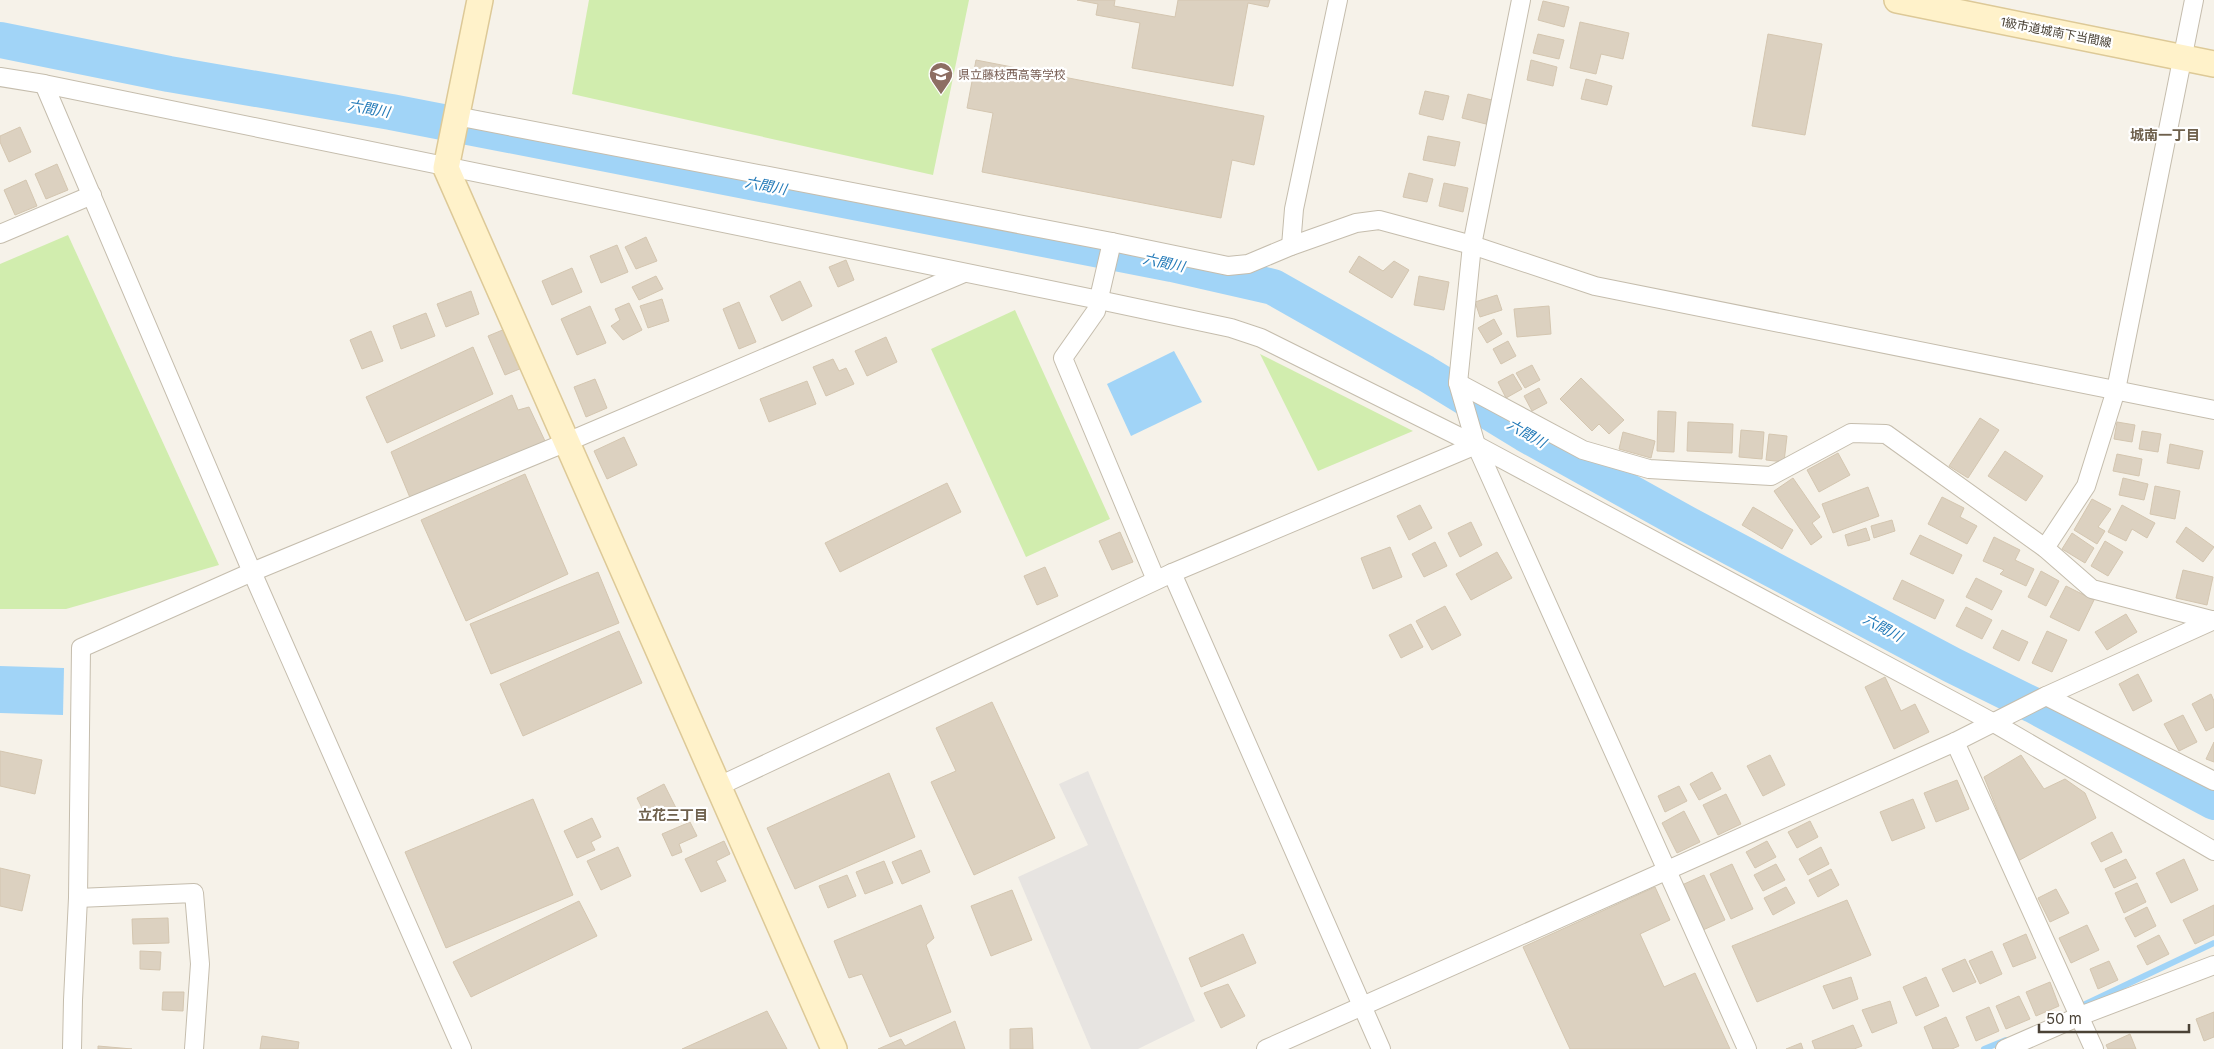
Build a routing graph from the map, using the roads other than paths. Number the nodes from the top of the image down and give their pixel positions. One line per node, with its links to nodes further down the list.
1 (480, 0): 10 (street)
2 (1338, 0): 16 (street)
3 (1521, 0): 15 (street)
4 (1897, 0): 6 (street, 1級市道城南下当間線)
5 (2194, 0): 6 (street)
6 (2182, 58): 7 (street, 1級市道城南下当間線); 20 (street)
7 (2214, 64)
8 (0, 77): 9 (street)
9 (44, 84): 11 (street); 12 (street)
10 (456, 116): 11 (street); 14 (street)
11 (447, 163): 17 (street); 22 (street)
12 (92, 195): 13 (street); 25 (street)
13 (0, 234)
14 (1112, 242): 16 (street); 18 (street)
15 (1472, 245): 16 (street); 19 (street); 20 (street)
16 (1291, 246)
17 (964, 273): 18 (street); 22 (street)
18 (1099, 300): 23 (street); 27 (street)
19 (1458, 383): 23 (street); 24 (street)
20 (2116, 390): 21 (street); 24 (street)
21 (2214, 410)
22 (567, 442): 25 (street); 33 (street)
23 (1476, 445): 26 (street); 30 (street); 35 (street)
24 (2045, 548): 28 (street)
25 (252, 572): 36 (street); 42 (street)
26 (1172, 573): 27 (street); 38 (street)
27 (1156, 580): 33 (street)
28 (2213, 620): 29 (street)
29 (2046, 696): 30 (street); 32 (street)
30 (1994, 723): 31 (street); 34 (street)
31 (1954, 742): 35 (street); 39 (street)
32 (2214, 780)
33 (719, 786): 43 (street)
34 (2214, 851)
35 (1666, 870): 38 (street); 46 (street)
36 (78, 898): 40 (street); 41 (street)
37 (2214, 965): 39 (street)
38 (1362, 1005): 44 (street); 45 (street)
39 (2080, 1016): 47 (street); 48 (street)
40 (72, 1049)
41 (194, 1049)
42 (462, 1049)
43 (834, 1049)
44 (1266, 1049)
45 (1381, 1049)
46 (1747, 1049)
47 (2005, 1049)
48 (2094, 1049)

